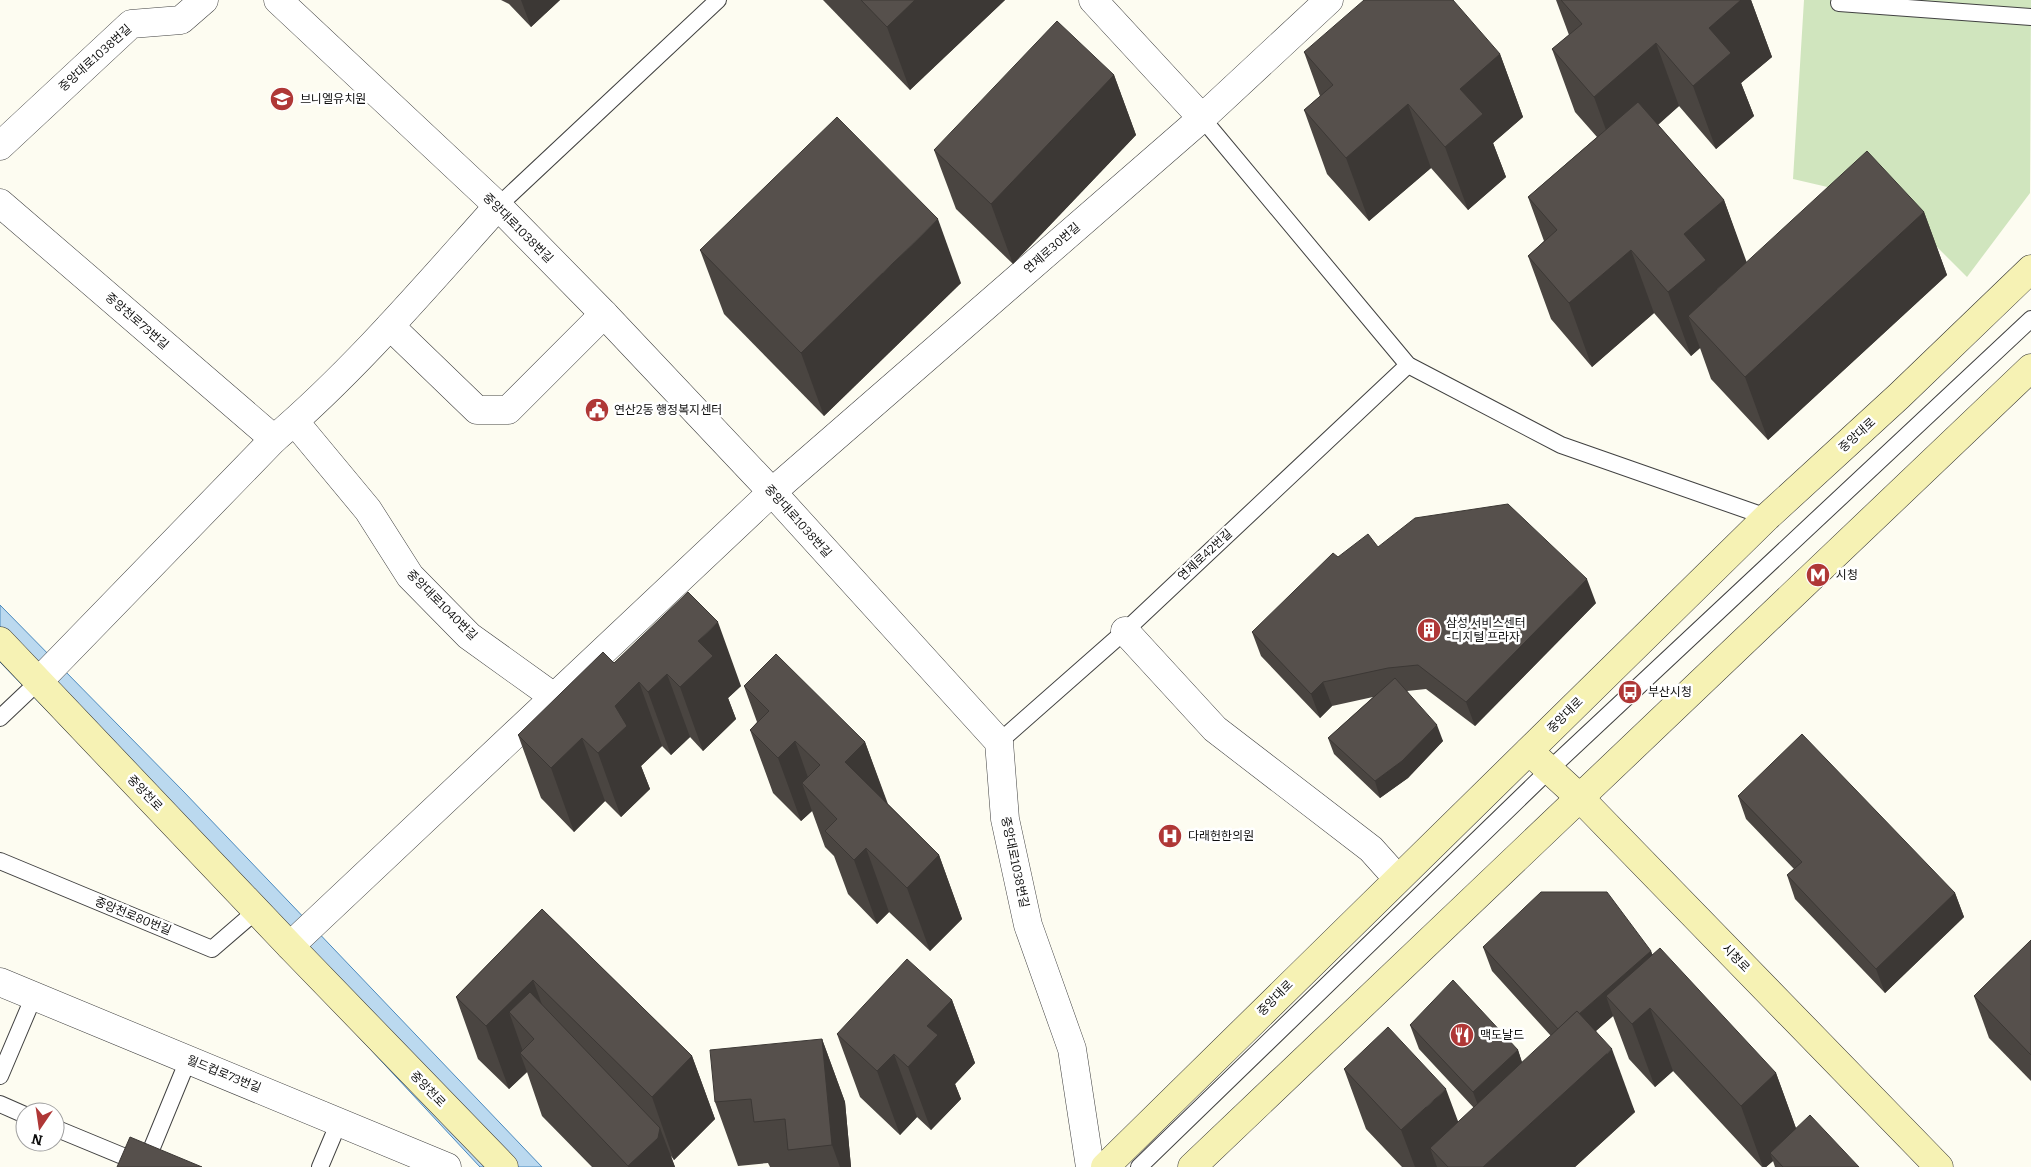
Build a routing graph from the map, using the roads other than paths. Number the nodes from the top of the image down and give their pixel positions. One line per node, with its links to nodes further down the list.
1 (204, 0): 9 (street, 중앙대로1038번길)
2 (278, 0): 11 (street, 중앙대로1038번길)
3 (718, 0): 11 (lane)
4 (1093, 0): 8 (street)
5 (1329, 0): 8 (street, 연제로30번길)
6 (1839, 3): 7 (lane)
7 (2031, 17)
8 (1202, 118): 16 (lane); 20 (street, 연제로30번길)
9 (0, 146)
10 (0, 203): 19 (street, 중앙천로73번길)
11 (498, 206): 13 (street, 중앙대로1038번길); 15 (street)
12 (2031, 269): 21 (main road, 중앙대로)
13 (604, 314): 15 (street); 20 (street, 중앙대로1038번길)
14 (2031, 319): 29 (lane)
15 (390, 326): 18 (street)
16 (1408, 365): 21 (lane); 22 (lane, 연제로42번길)
17 (2031, 368): 30 (main road)
18 (295, 422): 19 (street); 25 (street, 중앙대로1040번길)
19 (274, 439): 24 (street)
20 (772, 492): 25 (street, 연제로30번길); 27 (street, 중앙대로1038번길)
21 (1767, 517): 28 (main road, 중앙대로)
22 (1125, 631): 27 (lane, 연제로42번길); 32 (street)
23 (0, 641): 24 (main road, 중앙천로)
24 (38, 682): 26 (lane); 33 (main road, 중앙천로)
25 (554, 697): 34 (street)
26 (0, 718)
27 (999, 742): 47 (street, 중앙대로1038번길)
28 (1529, 751): 29 (main road, 시청로); 32 (main road, 중앙대로)
29 (1549, 770): 30 (main road, 시청로); 49 (lane)
30 (1579, 797): 50 (main road); 51 (main road, 시청로)
31 (0, 861): 33 (lane, 중앙천로80번길)
32 (1397, 878): 48 (main road, 중앙대로)
33 (256, 910): 34 (main road, 중앙천로)
34 (290, 946): 46 (main road, 중앙천로)
35 (0, 982): 36 (street, 월드컵로73번길)
36 (34, 996): 37 (street, 월드컵로73번길); 38 (lane)
37 (188, 1060): 41 (street, 월드컵로73번길); 43 (lane)
38 (0, 1076)
39 (0, 1104): 40 (lane)
40 (15, 1111)
41 (339, 1122): 44 (lane); 45 (street, 월드컵로73번길)
42 (65, 1132): 43 (lane)
43 (145, 1166)
44 (320, 1167)
45 (447, 1167)
46 (504, 1167)
47 (1090, 1167)
48 (1105, 1167)
49 (1139, 1167)
50 (1192, 1167)
51 (1940, 1167)

